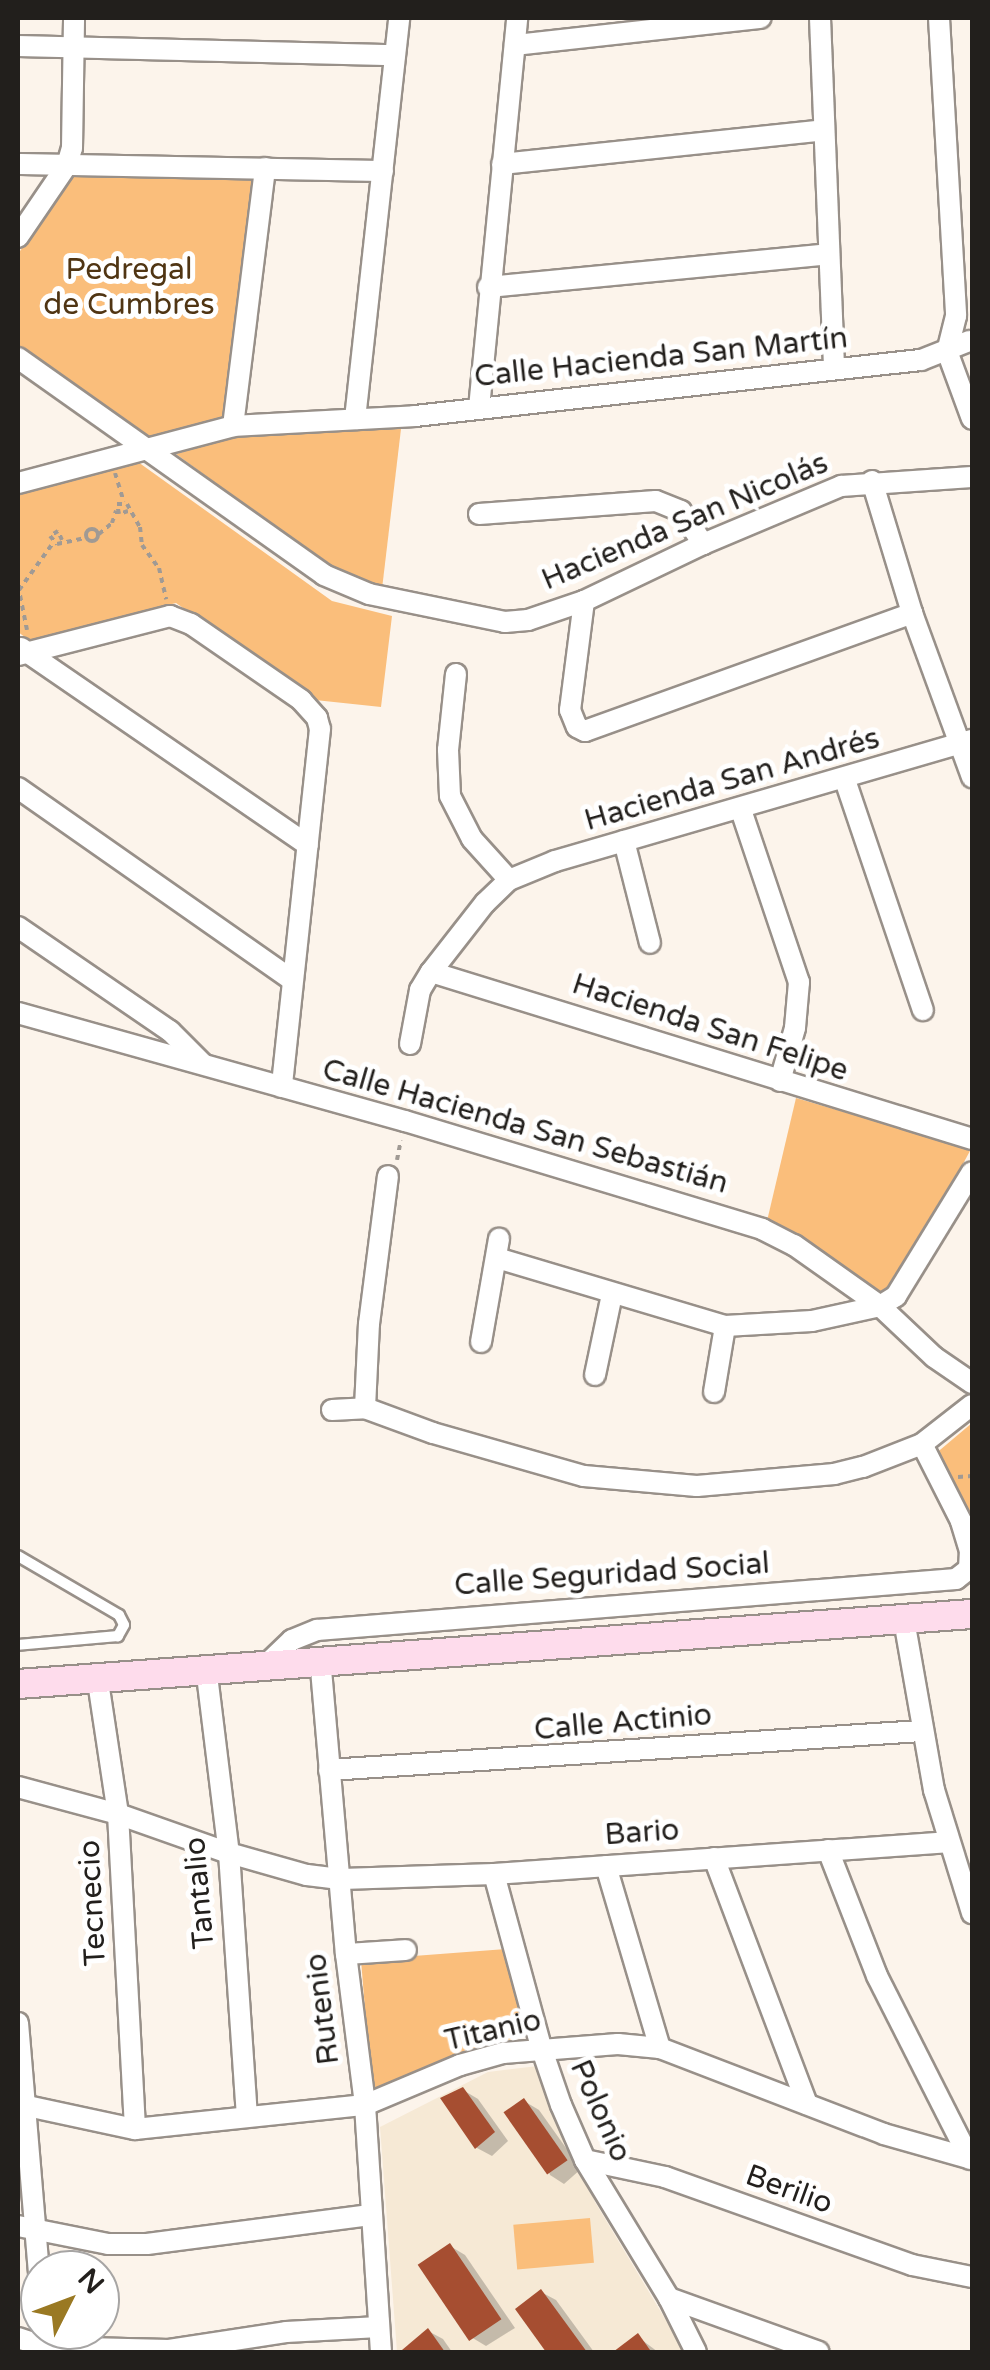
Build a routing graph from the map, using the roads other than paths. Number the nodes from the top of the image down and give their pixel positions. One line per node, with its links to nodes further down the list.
1 (74, 18): 9 (street)
2 (399, 18): 10 (street)
3 (518, 18): 7 (street)
4 (760, 18): 7 (street)
5 (820, 18): 11 (street)
6 (939, 18): 20 (street)
7 (514, 45): 13 (street)
8 (18, 46): 9 (street)
9 (74, 46): 10 (street); 14 (street)
10 (395, 55): 16 (street)
11 (823, 130): 13 (street); 18 (street)
12 (18, 164): 14 (street)
13 (502, 164): 19 (street)
14 (67, 165): 15 (street); 17 (street)
15 (264, 168): 16 (street); 28 (street)
16 (382, 171): 27 (street)
17 (18, 237)
18 (828, 254): 19 (street); 24 (street)
19 (488, 287): 25 (street)
20 (956, 316): 21 (street); 22 (street)
21 (971, 346): 22 (street, Calle Hacienda San Martín)
22 (947, 351): 24 (street, Calle Hacienda San Martín); 26 (street)
23 (18, 358): 29 (street, Hacienda San Nicolás)
24 (834, 368): 25 (street, Calle Hacienda San Martín)
25 (478, 408): 27 (street, Calle Hacienda San Martín)
26 (972, 418)
27 (356, 419): 28 (street, Calle Hacienda San Martín)
28 (233, 426): 29 (street, Calle Hacienda San Martín)
29 (149, 449): 32 (street, Calle Hacienda San Martín); 35 (street, Hacienda San Nicolás)
30 (972, 476): 31 (street, Hacienda San Nicolás)
31 (872, 481): 34 (street, Hacienda San Nicolás); 36 (street)
32 (18, 483)
33 (479, 514): 34 (street)
34 (704, 544): 35 (street, Hacienda San Nicolás)
35 (584, 601): 36 (street)
36 (912, 612): 39 (street)
37 (21, 651): 45 (street); 45 (street)
38 (456, 674): 46 (street)
39 (967, 742): 40 (street); 41 (street, Hacienda San Andrés)
40 (972, 777)
41 (845, 780): 43 (street, Hacienda San Andrés); 51 (street)
42 (18, 788): 50 (street)
43 (741, 810): 44 (street, Hacienda San Andrés); 55 (street)
44 (624, 841): 46 (street, Hacienda San Andrés); 48 (street)
45 (308, 844): 50 (street)
46 (510, 880): 49 (street)
47 (18, 927): 54 (street)
48 (650, 942)
49 (430, 972): 53 (street); 55 (street, Hacienda San Felipe)
50 (291, 979): 56 (street)
51 (923, 1010)
52 (18, 1014): 54 (street, Calle Hacienda San Sebastián)
53 (410, 1044)
54 (204, 1066): 56 (street, Calle Hacienda San Sebastián)
55 (780, 1081): 57 (street, Hacienda San Felipe)
56 (282, 1087): 61 (street, Calle Hacienda San Sebastián)
57 (972, 1140)
58 (972, 1172): 61 (street)
59 (388, 1176): 68 (street)
60 (612, 1294): 62 (street); 63 (street); 64 (street)
61 (880, 1306): 62 (street); 65 (street, Calle Hacienda San Sebastián)
62 (725, 1326): 66 (street)
63 (481, 1342)
64 (595, 1375)
65 (972, 1384)
66 (714, 1392)
67 (972, 1405): 70 (street)
68 (365, 1408): 69 (street); 70 (street)
69 (332, 1410)
70 (922, 1444): 76 (street, Calle Seguridad Social)
71 (18, 1556): 74 (lane)
72 (972, 1614): 73 (street)
73 (904, 1620): 75 (street); 80 (street)
74 (18, 1645)
75 (320, 1658): 76 (street); 81 (street, Rutenio)
76 (268, 1663): 77 (street)
77 (206, 1667): 78 (street); 86 (street, Tantalio)
78 (96, 1675): 79 (street); 83 (street, Tecnecio)
79 (18, 1684)
80 (921, 1732): 81 (street, Calle Actinio); 84 (street)
81 (329, 1770): 90 (street, Rutenio)
82 (18, 1788): 83 (street, Bario)
83 (118, 1814): 86 (street, Bario); 101 (street, Tecnecio)
84 (947, 1842): 85 (street, Bario); 91 (street)
85 (828, 1850): 87 (street, Bario); 102 (street)
86 (229, 1853): 90 (street, Bario); 100 (street, Tantalio)
87 (714, 1858): 88 (street, Bario); 97 (street)
88 (606, 1866): 89 (street, Bario); 96 (street)
89 (494, 1874): 90 (street, Bario); 95 (street, Polonio)
90 (342, 1880): 93 (street, Rutenio)
91 (972, 1913)
92 (406, 1950): 93 (street)
93 (346, 1954): 99 (street, Rutenio)
94 (18, 2023): 98 (street)
95 (540, 2047): 96 (street, Titanio); 99 (street, Titanio); 103 (street, Polonio)
96 (660, 2048): 97 (street, Titanio)
97 (807, 2104): 102 (street, Titanio)
98 (22, 2105): 101 (street, Titanio); 105 (street)
99 (365, 2105): 100 (street, Titanio); 104 (street, Rutenio)
100 (247, 2114): 101 (street, Titanio)
101 (136, 2128)
102 (971, 2159)
103 (586, 2160): 106 (street, Berilio); 107 (street, Polonio)
104 (370, 2215): 105 (street); 108 (street, Rutenio)
105 (27, 2230)
106 (972, 2277)
107 (669, 2298): 111 (street, Polonio); 112 (street)
108 (379, 2327): 109 (street); 110 (street, Rutenio)
109 (120, 2347)
110 (381, 2352)
111 (696, 2352)
112 (820, 2352)

